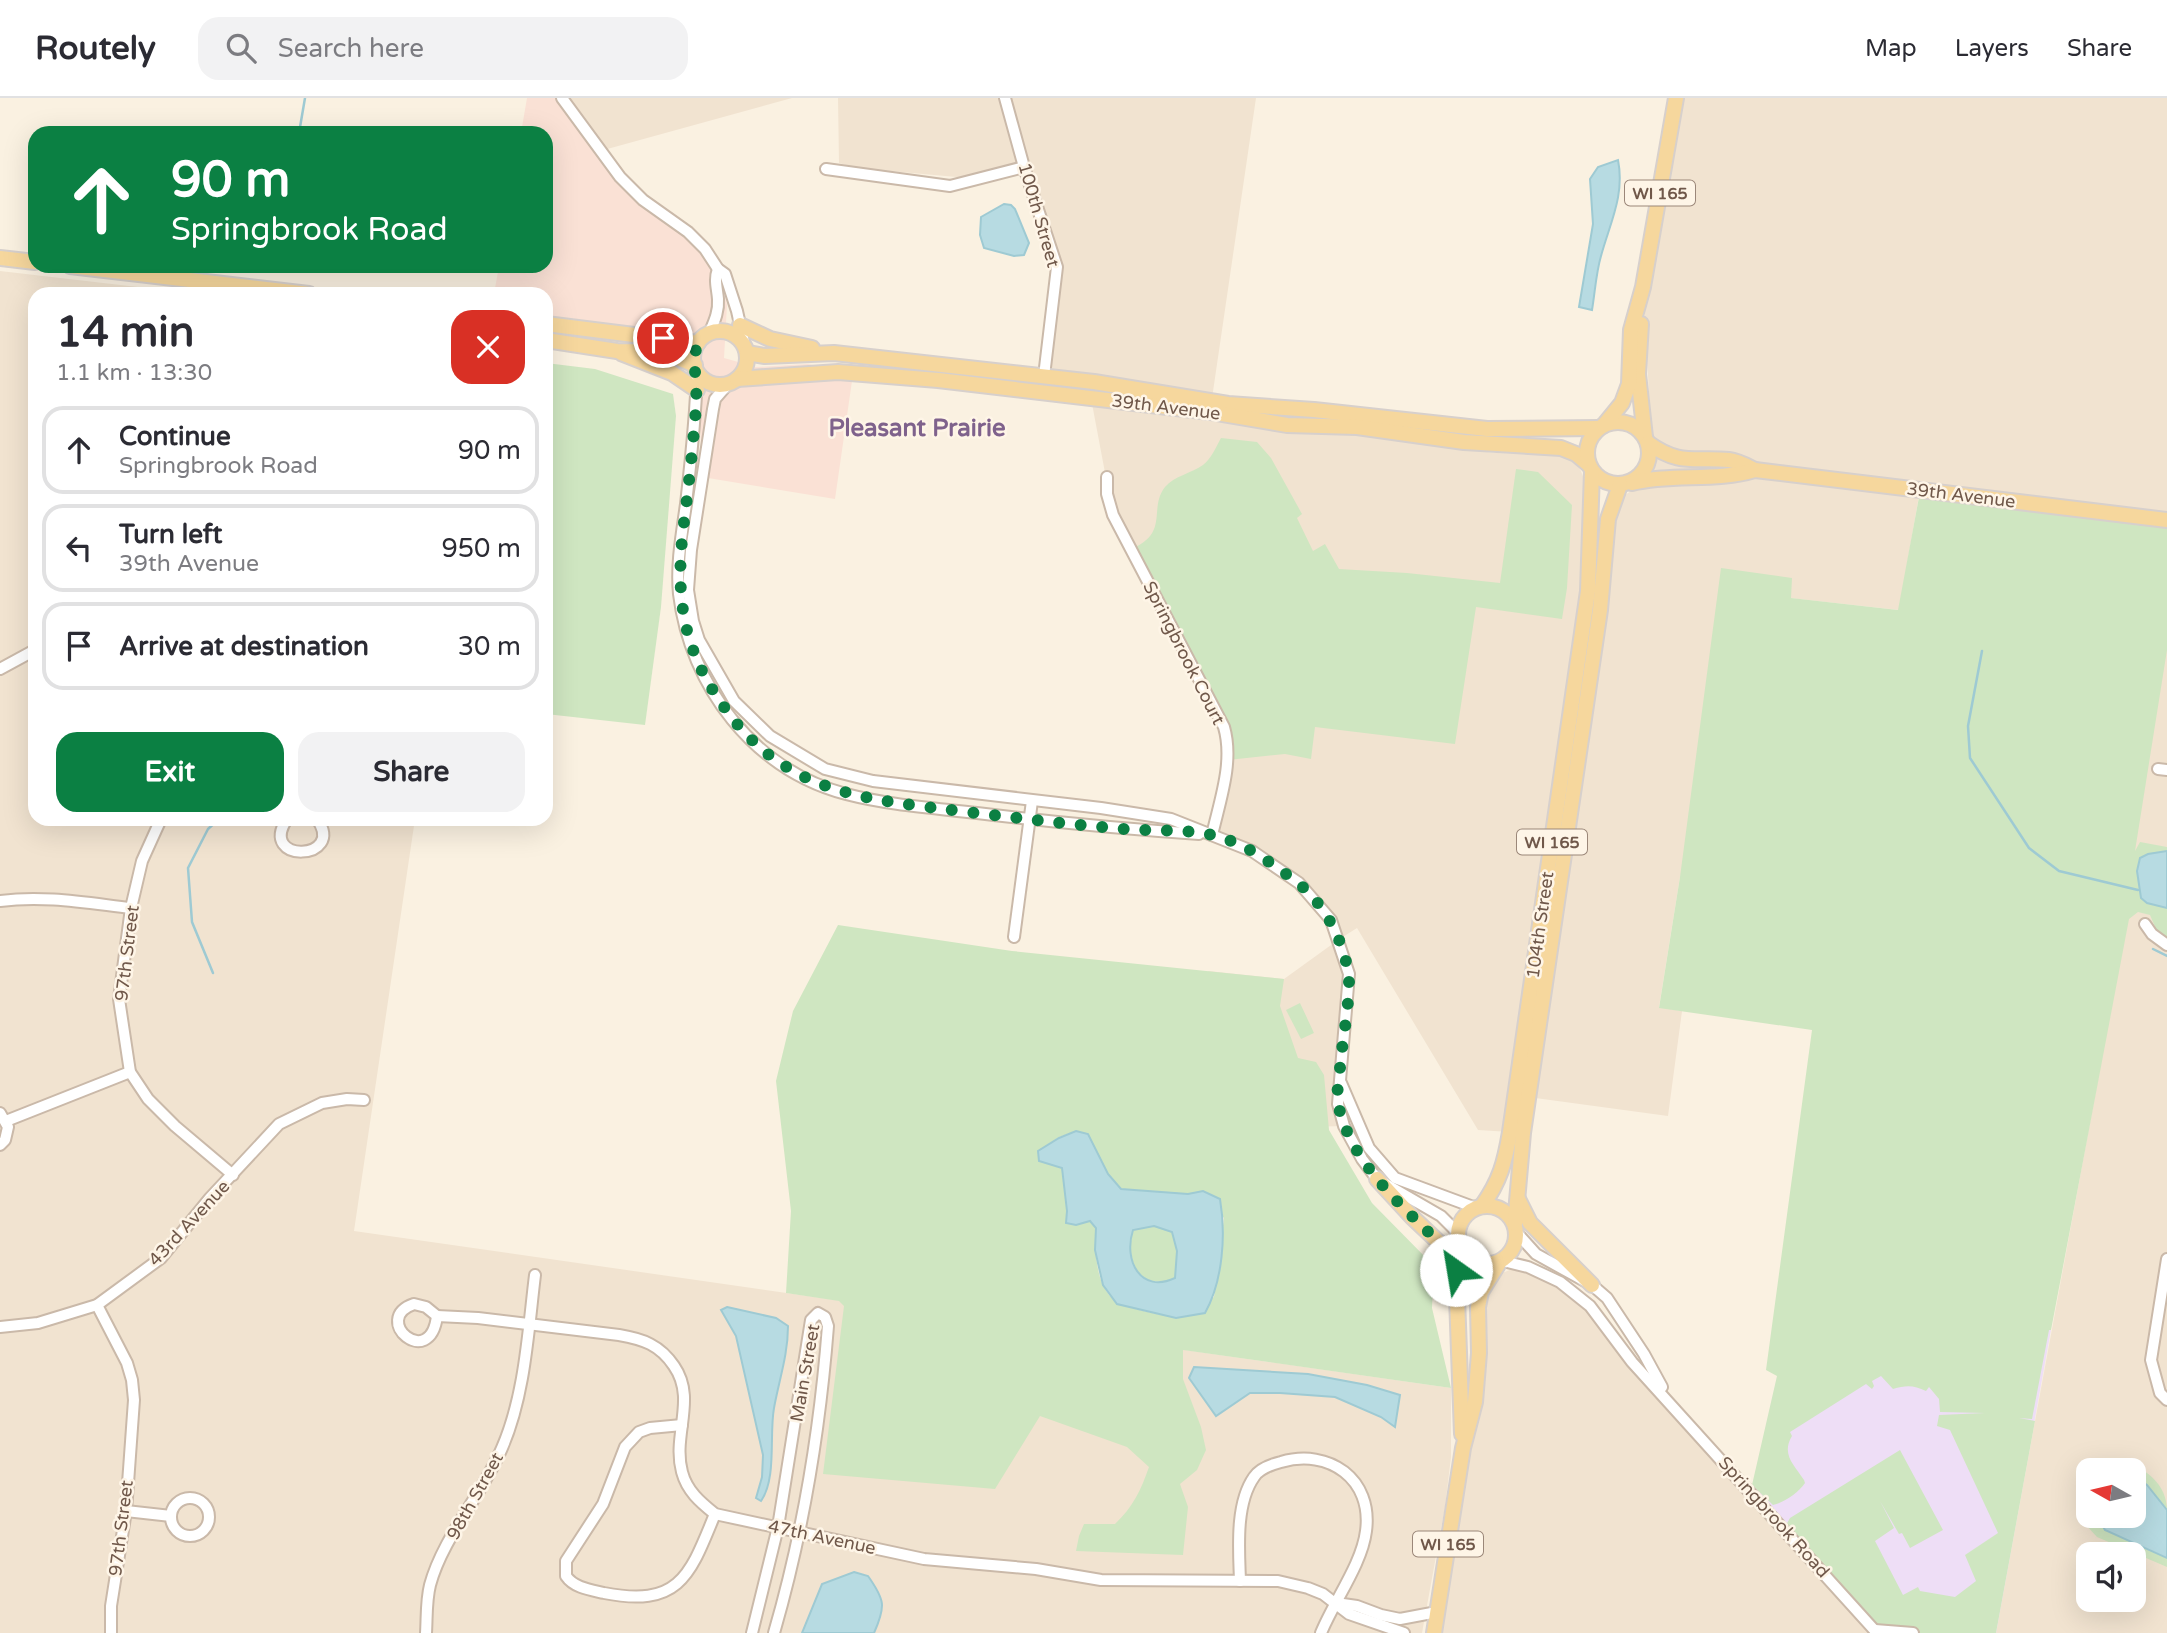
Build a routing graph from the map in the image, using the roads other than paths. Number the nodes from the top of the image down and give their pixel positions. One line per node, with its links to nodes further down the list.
1 (562, 98): 8 (street)
2 (1005, 98): 4 (street, 100th Street)
3 (1676, 98): 11 (main road, WI 165)
4 (1024, 167): 5 (street); 20 (street, 100th Street)
5 (826, 169)
6 (0, 258): 7 (main road)
7 (28, 261)
8 (718, 269): 13 (street); 14 (street)
9 (127, 273): 10 (main road)
10 (240, 287)
11 (1643, 287): 24 (main road, WI 165); 25 (main road, WI 165)
12 (553, 325): 14 (main road)
13 (740, 325): 16 (street); 18 (main road)
14 (704, 338): 16 (main road); 19 (main road)
15 (553, 341): 17 (main road)
16 (746, 350): 18 (main road, 39th Avenue); 21 (main road)
17 (617, 351): 19 (main road); 22 (main road)
18 (834, 353): 20 (main road, 39th Avenue)
19 (696, 368): 21 (main road); 22 (street)
20 (1044, 376): 23 (main road, 39th Avenue)
21 (733, 381): 26 (main road, 39th Avenue); 34 (street)
22 (697, 390): 35 (street)
23 (1466, 426): 24 (main road, 39th Avenue); 26 (main road)
24 (1601, 426): 25 (main road); 27 (main road, WI 165)
25 (1647, 440): 28 (main road, 39th Avenue); 30 (main road, WI 165)
26 (1464, 442): 27 (main road, 39th Avenue)
27 (1590, 468): 30 (main road); 53 (main road, 104th Street / WI 165)
28 (1755, 470): 30 (main road, 39th Avenue); 31 (main road, 39th Avenue)
29 (1107, 477): 39 (street, Springbrook Court)
30 (1623, 484): 52 (main road, 104th Street / WI 165)
31 (2167, 520)
32 (28, 654): 33 (street)
33 (0, 668)
34 (1032, 801): 35 (street); 39 (street)
35 (1029, 820): 39 (street); 43 (street)
36 (159, 826): 41 (street, 97th Street)
37 (282, 826): 38 (street)
38 (320, 826)
39 (1212, 835): 46 (street)
40 (0, 901): 41 (street)
41 (131, 908): 45 (street, 97th Street)
42 (2145, 924): 44 (street)
43 (1014, 937)
44 (2167, 945)
45 (130, 1072): 48 (street); 50 (street, 97th Street)
46 (1339, 1077): 51 (street); 53 (street)
47 (364, 1100): 50 (street, 43rd Avenue)
48 (3, 1117): 49 (street)
49 (0, 1145)
50 (233, 1175): 61 (street, 43rd Avenue)
51 (1377, 1179): 55 (street); 58 (main road)
52 (1518, 1198): 54 (main road, 104th Street / WI 165); 60 (main road)
53 (1479, 1207): 54 (main road); 55 (main road, WI 165)
54 (1516, 1228): 57 (main road, WI 165); 60 (street, Springbrook Road)
55 (1458, 1236): 57 (main road); 58 (main road, WI 165)
56 (2167, 1259): 65 (street)
57 (1501, 1262): 66 (street, Springbrook Road); 68 (main road, WI 165)
58 (1456, 1270): 68 (main road, WI 165)
59 (534, 1275): 63 (street, 98th Street)
60 (1592, 1285): 66 (street, Springbrook Road)
61 (97, 1305): 64 (street, 43rd Avenue); 69 (street, 97th Street)
62 (437, 1316): 63 (street)
63 (529, 1325): 67 (street); 79 (street, 98th Street)
64 (0, 1327)
65 (2167, 1400)
66 (1670, 1401): 77 (street, Springbrook Road)
67 (682, 1425): 70 (street); 70 (street)
68 (1463, 1448): 76 (main road, WI 165)
69 (126, 1511): 71 (street); 78 (street, 97th Street)
70 (715, 1514): 72 (street, 47th Avenue)
71 (171, 1516)
72 (778, 1528): 73 (street, 47th Avenue); 73 (street, Main Street); 80 (street, Main Street)
73 (800, 1532): 74 (street, 47th Avenue); 81 (street, Main Street)
74 (1240, 1581): 75 (street, 47th Avenue); 75 (street)
75 (1336, 1603): 76 (street); 82 (street); 83 (street)
76 (1437, 1612): 84 (main road, WI 165)
77 (1876, 1631): 85 (street)
78 (111, 1633)
79 (426, 1633)
80 (752, 1633)
81 (774, 1633)
82 (1321, 1633)
83 (1404, 1633)
84 (1434, 1633)
85 (1913, 1633)

